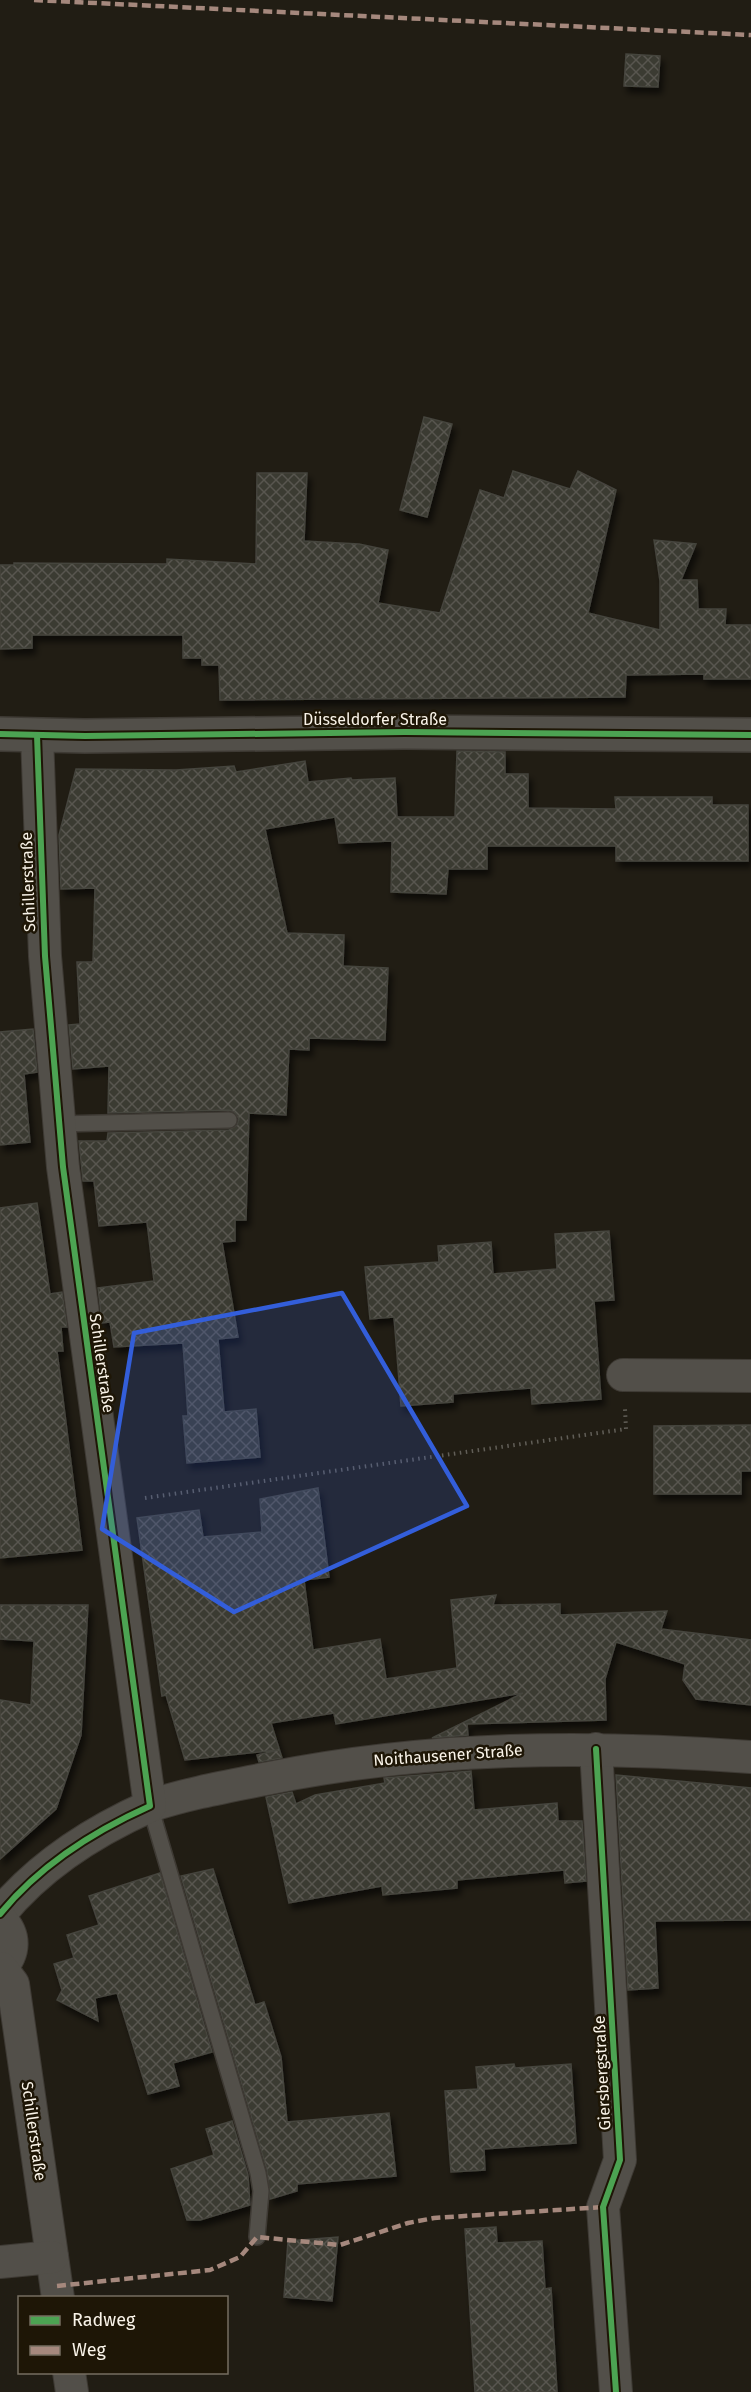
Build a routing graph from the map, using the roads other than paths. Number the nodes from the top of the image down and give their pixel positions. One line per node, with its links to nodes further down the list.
1 (0, 734): 2 (street, Düsseldorfer Straße)
2 (37, 735): 3 (street, Düsseldorfer Straße); 5 (street, Schillerstraße)
3 (751, 735)
4 (229, 1120): 5 (lane)
5 (59, 1124): 10 (street, Schillerstraße)
6 (623, 1375): 7 (street)
7 (751, 1376)
8 (596, 1749): 9 (street, Noithausener Straße); 10 (street, Noithausener Straße); 19 (street, Giersbergstraße)
9 (751, 1757)
10 (150, 1806): 11 (street); 13 (lane)
11 (0, 1917): 12 (street)
12 (0, 1968): 14 (street, Schillerstraße)
13 (257, 2236)
14 (52, 2257): 15 (street); 16 (street, Schillerstraße)
15 (0, 2262)
16 (58, 2296)
17 (69, 2374): 18 (street)
18 (72, 2392)
19 (616, 2392)

